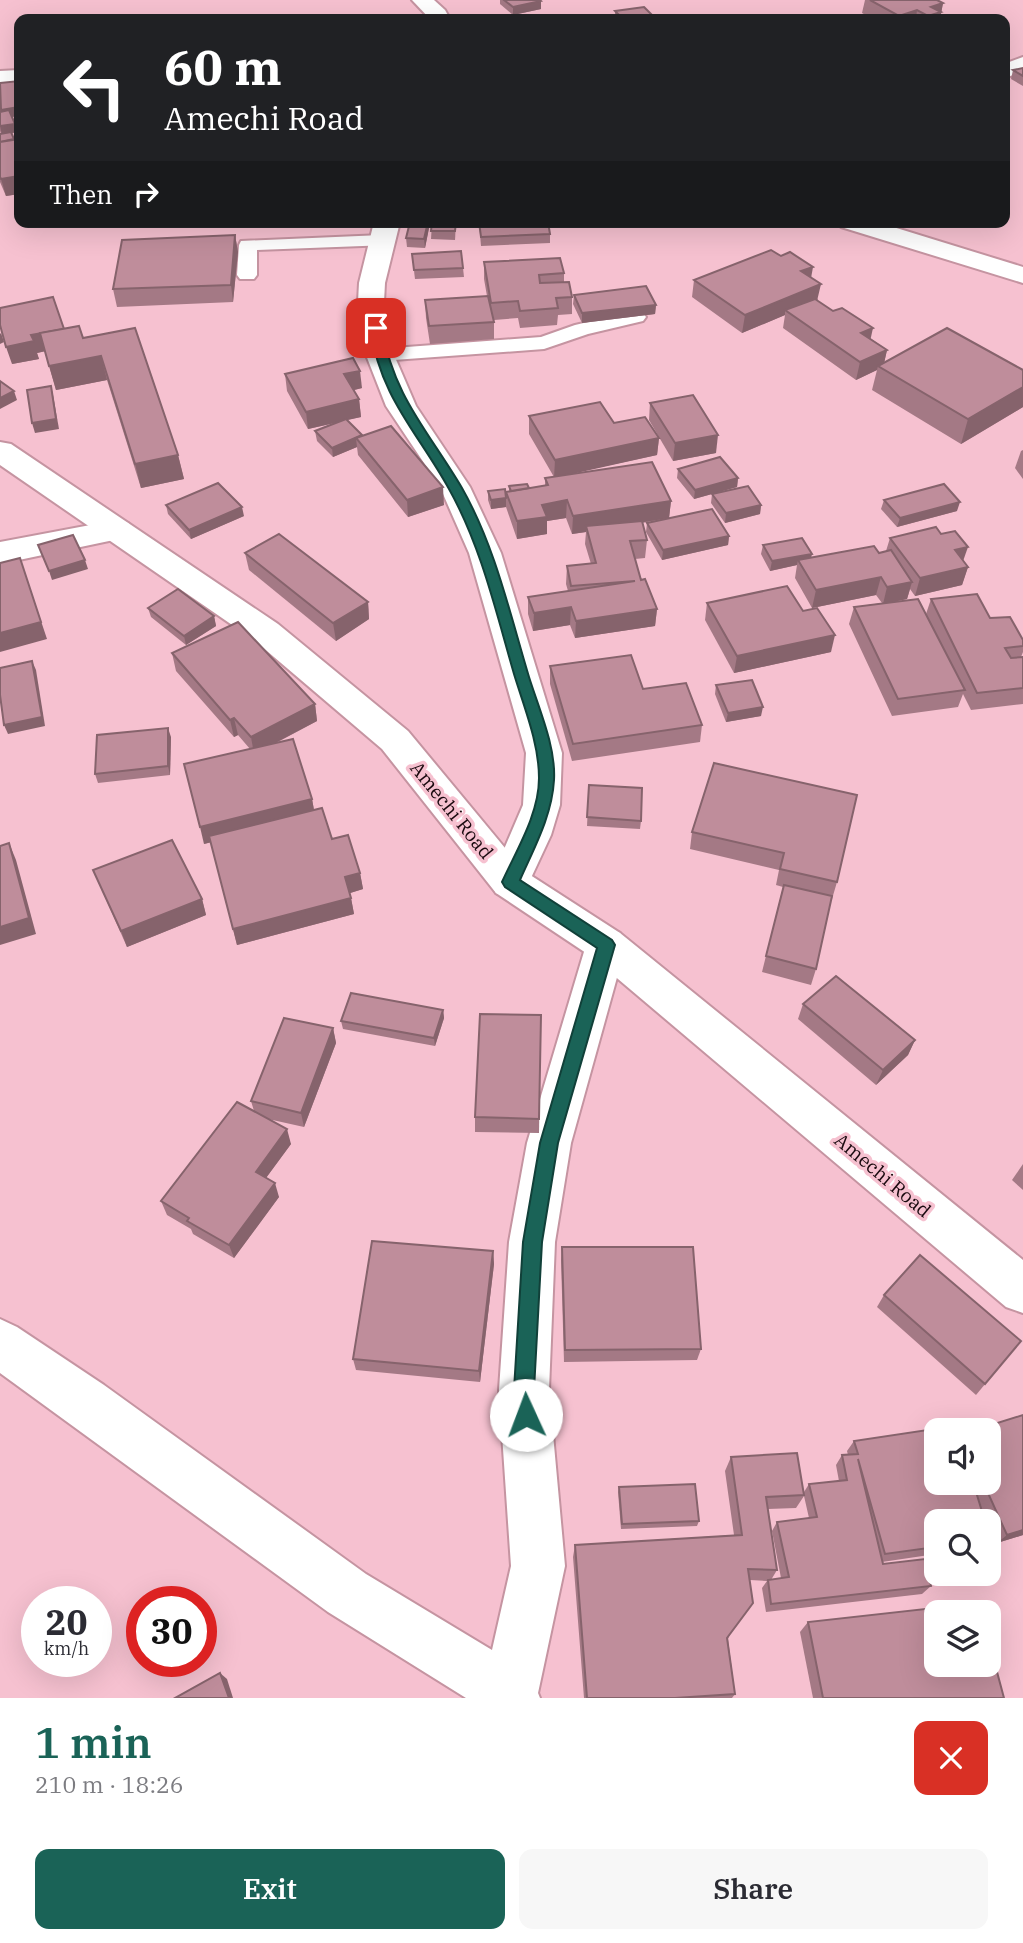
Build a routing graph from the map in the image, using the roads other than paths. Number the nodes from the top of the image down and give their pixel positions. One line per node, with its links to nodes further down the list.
1 (422, 0): 2 (street)
2 (436, 14)
3 (870, 228): 6 (street)
4 (384, 231): 5 (lane); 8 (street)
5 (247, 275)
6 (1023, 275)
7 (636, 317): 8 (lane)
8 (380, 355): 12 (street)
9 (0, 451): 10 (street, Amechi Road)
10 (117, 530): 11 (street); 12 (street, Amechi Road)
11 (0, 553)
12 (510, 882): 13 (street, Amechi Road)
13 (606, 945): 14 (street, Amechi Road); 16 (street)
14 (1023, 1290)
15 (0, 1344): 16 (street)
16 (511, 1696)

